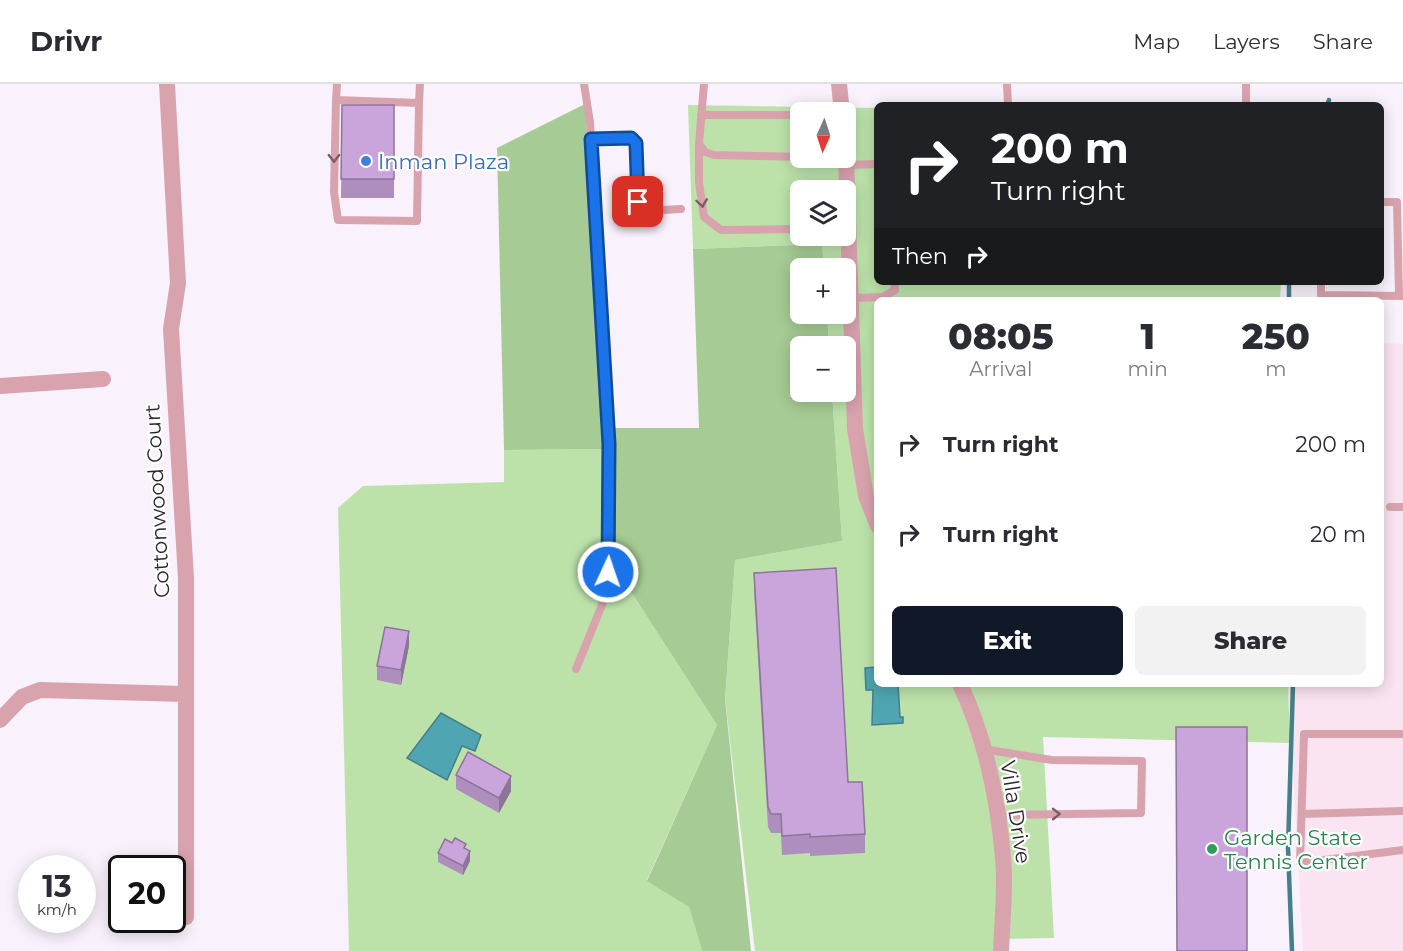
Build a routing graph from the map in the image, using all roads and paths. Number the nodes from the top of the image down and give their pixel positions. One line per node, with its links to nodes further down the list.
1 (167, 84): 38 (street, Cottonwood Court)
2 (337, 84): 9 (lane)
3 (420, 84): 13 (lane)
4 (584, 84): 16 (lane)
5 (704, 84): 15 (lane)
6 (839, 84): 10 (street)
7 (1007, 84): 11 (lane)
8 (1246, 84): 12 (lane)
9 (336, 100): 13 (lane); 13 (lane, one-way to 13)
10 (841, 102)
11 (1008, 102)
12 (1246, 102)
13 (419, 103)
14 (790, 115): 15 (lane)
15 (701, 116): 17 (lane)
16 (591, 139): 22 (lane); 36 (lane)
17 (699, 144): 18 (lane); 23 (lane, one-way to 23)
18 (790, 157)
19 (856, 162): 20 (lane)
20 (874, 164)
21 (1384, 202): 26 (lane)
22 (681, 209)
23 (790, 229)
24 (894, 285): 28 (lane)
25 (1321, 285): 26 (lane)
26 (1401, 296)
27 (874, 297): 29 (lane)
28 (884, 297)
29 (856, 298)
30 (853, 324): 35 (street)
31 (103, 379): 32 (street)
32 (0, 386)
33 (1390, 507): 34 (lane)
34 (1403, 507)
35 (874, 516)
36 (576, 669)
37 (961, 687): 41 (street, Villa Drive)
38 (184, 694): 39 (street); 46 (street, Cottonwood Court)
39 (0, 720)
40 (1403, 734): 43 (lane)
41 (983, 749): 44 (street, Villa Drive); 44 (lane, one-way to 41)
42 (1403, 811): 43 (lane)
43 (1302, 814): 45 (lane)
44 (998, 815): 47 (street, Villa Drive)
45 (1403, 849)
46 (185, 855)
47 (1001, 951)

